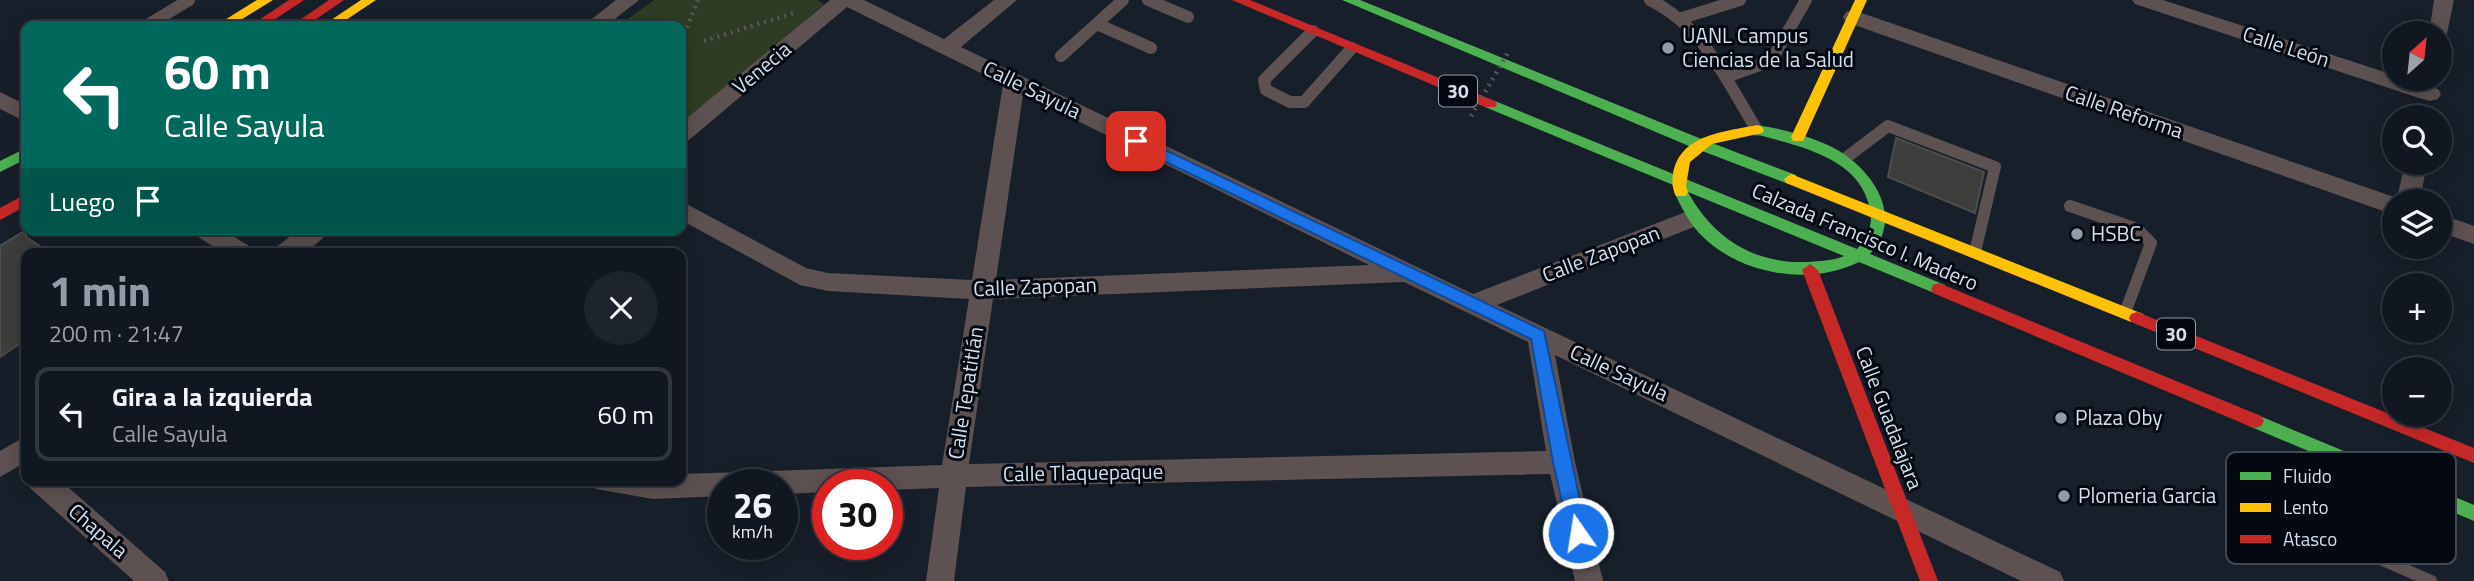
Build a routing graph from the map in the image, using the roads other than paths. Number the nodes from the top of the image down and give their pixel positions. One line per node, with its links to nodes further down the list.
1 (189, 0): 22 (lane)
2 (266, 0): 23 (main road)
3 (298, 0): 24 (main road)
4 (338, 0): 25 (main road)
5 (370, 0): 26 (main road)
6 (629, 0): 27 (street)
7 (845, 0): 31 (street, Calle Sayula); 41 (street, Venecia)
8 (1007, 0): 31 (street)
9 (1123, 0): 29 (lane)
10 (1148, 0): 20 (lane)
11 (1238, 0): 30 (main road, Calzada Francisco I. Madero / 30)
12 (1348, 0): 18 (main road, Calzada Francisco I. Madero / 30)
13 (1650, 0): 21 (lane)
14 (1740, 0): 21 (lane)
15 (1806, 0): 36 (lane)
16 (2142, 0): 35 (street, Calle León)
17 (2444, 0): 28 (street)
18 (1372, 4): 43 (main road, Calzada Francisco I. Madero / 30)
19 (1857, 8): 42 (main road); 53 (street, Calle Reforma)
20 (1188, 17)
21 (1682, 18): 36 (lane)
22 (154, 21)
23 (230, 21)
24 (264, 21)
25 (305, 21)
26 (336, 21)
27 (600, 21)
28 (2441, 21)
29 (1097, 24): 32 (lane); 34 (lane)
30 (1313, 32): 33 (main road, Calzada Francisco I. Madero / 30); 33 (lane)
31 (946, 48): 37 (street, Calle Sayula)
32 (1151, 48)
33 (1352, 48): 50 (main road, Calzada Francisco I. Madero / 30)
34 (1061, 56)
35 (2382, 71)
36 (1726, 77): 40 (lane)
37 (1014, 82): 68 (street, Calle Sayula); 69 (street, Calle Tepatitlán)
38 (0, 99): 39 (street)
39 (21, 112)
40 (1757, 130): 42 (main road); 43 (main road)
41 (686, 131)
42 (1798, 137): 47 (main road)
43 (1700, 144): 50 (main road); 56 (main road, Calzada Francisco I. Madero / 30)
44 (21, 146): 46 (main road)
45 (21, 156): 48 (main road)
46 (0, 160)
47 (1843, 160): 56 (main road); 65 (lane)
48 (0, 167)
49 (21, 172): 51 (main road)
50 (1678, 181): 58 (main road); 66 (main road, Calzada Francisco I. Madero / 30)
51 (0, 185)
52 (21, 202): 57 (main road)
53 (2382, 202)
54 (2070, 206): 71 (lane)
55 (686, 212): 69 (street, Calle Zapopan)
56 (1878, 212): 65 (main road, Calzada Francisco I. Madero / 30); 66 (main road)
57 (0, 215)
58 (1691, 219): 67 (main road); 70 (street, Calle Zapopan)
59 (2452, 227): 62 (street)
60 (213, 235): 63 (street)
61 (309, 235): 64 (street)
62 (2474, 235)
63 (234, 248)
64 (291, 248)
65 (1975, 252): 71 (main road, Calzada Francisco I. Madero / 30)
66 (1858, 255): 67 (main road); 73 (main road, Calzada Francisco I. Madero / 30)
67 (1810, 270): 82 (main road, Calle Guadalajara)
68 (1407, 273): 69 (street, Calle Zapopan); 70 (street, Calle Sayula)
69 (982, 290): 76 (street, Calle Tepatitlán)
70 (1473, 304): 72 (street, Calle Sayula)
71 (2125, 314): 74 (main road, Calzada Francisco I. Madero / 30)
72 (1539, 335): 75 (street); 82 (street, Calle Sayula)
73 (2322, 452)
74 (2474, 457)
75 (1562, 462): 76 (street, Calle Tlaquepaque); 87 (street)
76 (954, 476): 80 (street, Calle Tlaquepaque); 86 (street, Calle Tepatitlán)
77 (47, 486): 85 (street, Chapala)
78 (645, 486): 79 (street, Calle Tlaquepaque)
79 (680, 486)
80 (686, 486)
81 (2456, 506): 83 (main road, Calzada Francisco I. Madero / 30)
82 (1900, 508): 88 (main road, Calle Guadalajara); 89 (street, Calle Sayula)
83 (2474, 513)
84 (2392, 564): 90 (lane)
85 (155, 581)
86 (940, 581)
87 (1589, 581)
88 (1928, 581)
89 (2050, 581)
90 (2431, 581)

